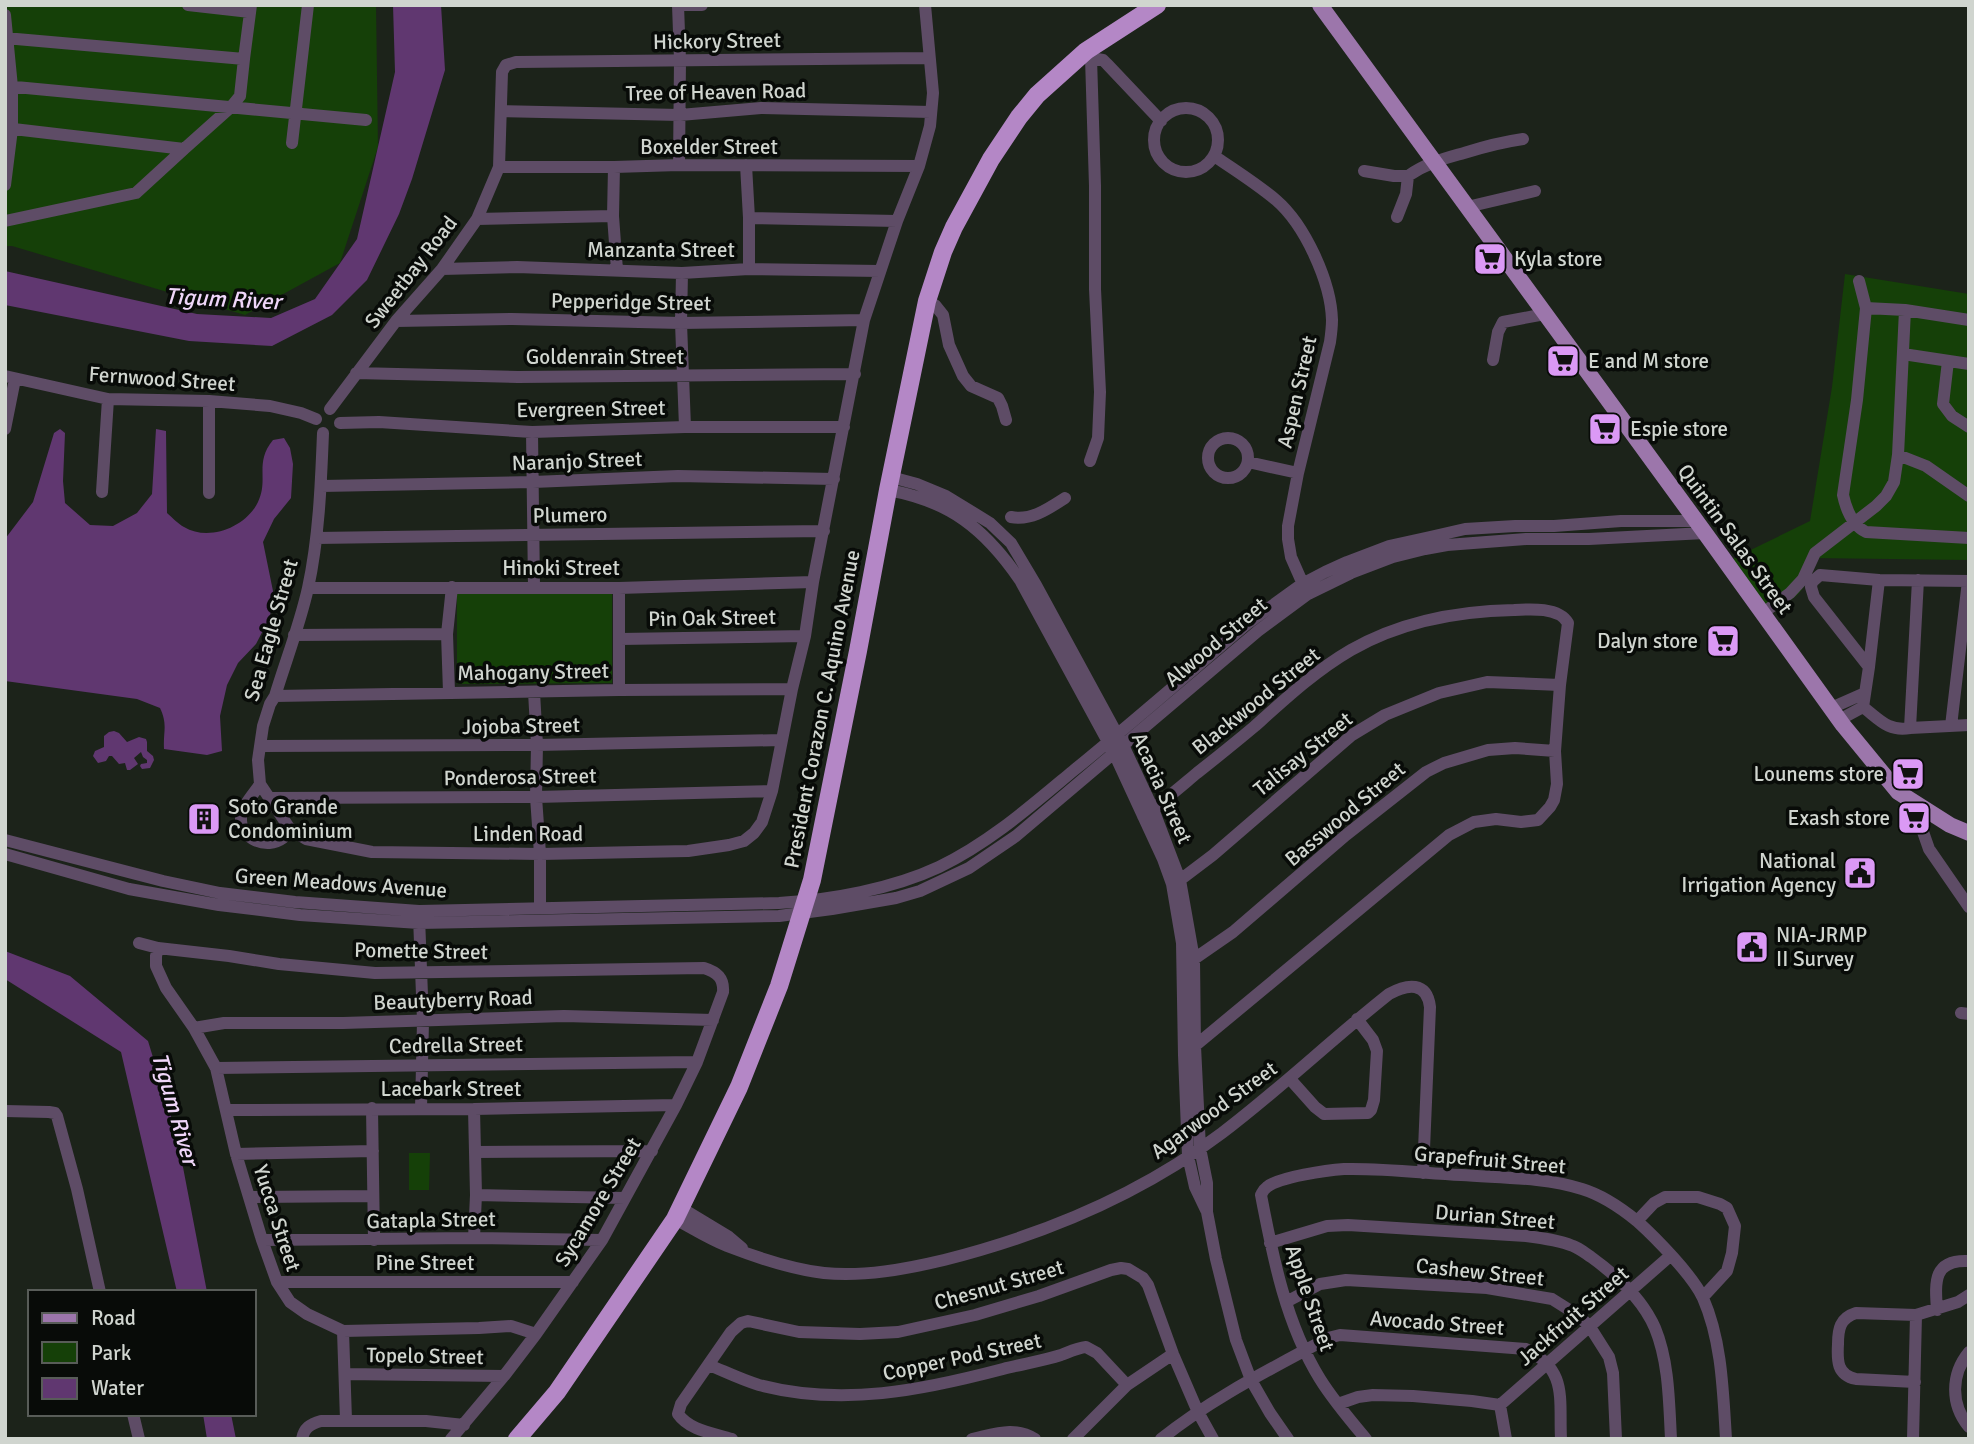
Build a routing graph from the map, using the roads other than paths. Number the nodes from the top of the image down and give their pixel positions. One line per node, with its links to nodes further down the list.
1 (188, 5): 8 (street)
2 (308, 5): 20 (street)
3 (678, 5): 4 (street); 14 (street)
4 (702, 5)
5 (925, 5): 12 (street)
6 (1157, 5): 11 (highway, President Corazon C. Aquino Avenue)
7 (1320, 5): 29 (main road, Quintin Salas Street)
8 (250, 9): 13 (street)
9 (5, 15): 10 (street)
10 (7, 38): 13 (street); 16 (street)
11 (1089, 54): 23 (street); 52 (highway, President Corazon C. Aquino Avenue); 81 (street)
12 (929, 58): 14 (street, Hickory Street); 19 (street)
13 (244, 59): 17 (street)
14 (680, 60): 15 (street, Hickory Street); 21 (street)
15 (506, 65): 18 (street, Sweetbay Road)
16 (8, 86): 17 (street); 24 (street)
17 (231, 107): 20 (street); 27 (street)
18 (502, 111): 21 (street, Tree of Heaven Road); 33 (street, Sweetbay Road)
19 (931, 112): 21 (street, Tree of Heaven Road); 32 (street)
20 (295, 113): 22 (street); 26 (street)
21 (680, 115): 30 (street)
22 (366, 120)
23 (1161, 121): 28 (street); 28 (street)
24 (9, 129): 27 (street); 37 (street)
25 (1523, 139): 29 (street)
26 (292, 142)
27 (184, 149): 44 (street)
28 (1214, 156): 83 (street, Aspen Street)
29 (1433, 161): 36 (street); 39 (main road, Quintin Salas Street)
30 (679, 165): 31 (street, Boxelder Street); 34 (street, Boxelder Street)
31 (746, 165): 32 (street, Boxelder Street); 42 (street)
32 (919, 166): 45 (street)
33 (499, 167): 34 (street, Boxelder Street); 43 (street, Sweetbay Road)
34 (614, 167): 40 (street)
35 (1364, 171): 36 (street)
36 (1408, 176): 41 (street)
37 (6, 179)
38 (1535, 191): 39 (street)
39 (1467, 207): 55 (main road, Quintin Salas Street)
40 (613, 216): 43 (street); 48 (street)
41 (1397, 217)
42 (750, 218): 45 (street); 47 (street)
43 (477, 219): 46 (street, Sweetbay Road)
44 (5, 221)
45 (897, 221): 49 (street)
46 (442, 269): 48 (street, Manzanta Street); 58 (street, Sweetbay Road)
47 (750, 269): 49 (street, Manzanta Street); 50 (street, Manzanta Street)
48 (617, 270): 50 (street, Manzanta Street)
49 (880, 271): 56 (street)
50 (682, 273): 59 (street)
51 (1859, 281): 53 (street)
52 (928, 302): 72 (street); 86 (highway, President Corazon C. Aquino Avenue)
53 (1866, 308): 54 (street); 94 (street)
54 (1905, 310): 57 (street); 60 (street)
55 (1545, 314): 61 (street); 95 (main road, Quintin Salas Street)
56 (864, 320): 59 (street, Pepperidge Street); 65 (street)
57 (1969, 320)
58 (396, 321): 59 (street, Pepperidge Street); 64 (street, Sweetbay Road)
59 (681, 323): 66 (street)
60 (1903, 354): 62 (street); 80 (street)
61 (1493, 360)
62 (1948, 361): 63 (street); 76 (street)
63 (1969, 364)
64 (356, 373): 66 (street, Goldenrain Street); 70 (street, Sweetbay Road)
65 (855, 374): 66 (street, Goldenrain Street); 75 (street)
66 (684, 376): 74 (street)
67 (10, 378): 68 (street, Fernwood Street); 77 (street)
68 (108, 399): 69 (street, Fernwood Street); 88 (street)
69 (209, 401): 71 (street, Fernwood Street); 89 (street)
70 (330, 409): 71 (street); 73 (street)
71 (316, 419): 79 (street)
72 (1006, 420)
73 (340, 423): 78 (street, Evergreen Street); 79 (street)
74 (685, 427): 75 (street, Evergreen Street); 78 (street, Evergreen Street)
75 (844, 427): 84 (street)
76 (1969, 427)
77 (5, 429)
78 (532, 432): 85 (street)
79 (323, 433): 87 (street, Sea Eagle Street)
80 (1898, 455): 90 (street); 94 (street)
81 (1090, 461)
82 (1248, 462): 83 (street)
83 (1298, 473): 109 (street, Aspen Street)
84 (834, 479): 85 (street, Naranjo Street); 96 (street)
85 (533, 482): 87 (street, Naranjo Street); 97 (street)
86 (890, 483): 129 (street, Acacia Street); 146 (highway, President Corazon C. Aquino Avenue)
87 (321, 486): 98 (street, Sea Eagle Street)
88 (102, 492)
89 (209, 493)
90 (1969, 496)
91 (1065, 498): 92 (street)
92 (1011, 517)
93 (1620, 521): 95 (street, Alwood Street); 99 (street); 109 (street, Alwood Street)
94 (1855, 523): 100 (street); 110 (street)
95 (1700, 527): 99 (street, Alwood Street); 110 (main road, Quintin Salas Street)
96 (824, 531): 97 (street, Plumero); 104 (street)
97 (534, 535): 98 (street, Plumero); 106 (street)
98 (316, 538): 107 (street, Sea Eagle Street)
99 (1621, 538): 109 (street, Alwood Street)
100 (1969, 538)
101 (1879, 580): 102 (street); 115 (street); 115 (street)
102 (1918, 580): 103 (street); 127 (street)
103 (1968, 581): 126 (street)
104 (813, 582): 108 (street, Hinoki Street); 113 (street)
105 (452, 587): 106 (street, Hinoki Street); 107 (street, Hinoki Street); 111 (street)
106 (534, 587): 108 (street, Hinoki Street)
107 (308, 588): 112 (street, Sea Eagle Street)
108 (619, 588): 114 (street)
109 (1305, 589): 129 (street, Alwood Street)
110 (1763, 613): 124 (main road, Quintin Salas Street)
111 (447, 634): 112 (street); 119 (street)
112 (294, 635): 122 (street, Sea Eagle Street)
113 (805, 636): 114 (street, Pin Oak Street); 117 (street)
114 (620, 639): 118 (street)
115 (1869, 667): 121 (street)
116 (1560, 685): 132 (street); 138 (street, Blackwood Street); 144 (street, Talisay Street)
117 (792, 689): 118 (street, Mahogany Street); 128 (street)
118 (619, 690): 120 (street, Mahogany Street)
119 (449, 692): 120 (street, Mahogany Street); 122 (street, Mahogany Street)
120 (534, 692): 130 (street)
121 (1864, 693): 123 (street); 124 (street)
122 (275, 696): 131 (street, Sea Eagle Street)
123 (1863, 707): 124 (street); 127 (street)
124 (1835, 714): 137 (main road, Quintin Salas Street)
125 (1969, 725): 126 (street)
126 (1951, 726): 127 (street)
127 (1910, 729)
128 (781, 740): 130 (street, Jojoba Street); 134 (street)
129 (1116, 744): 138 (street, Acacia Street); 146 (street, Alwood Street)
130 (537, 745): 131 (street, Jojoba Street); 135 (street)
131 (261, 746): 133 (street, Sea Eagle Street)
132 (1555, 751): 151 (street, Basswood Street); 158 (street)
133 (260, 785): 136 (street); 139 (street)
134 (772, 791): 135 (street, Ponderosa Street); 143 (street, Linden Road)
135 (536, 797): 136 (street, Ponderosa Street); 143 (street)
136 (270, 798): 139 (street)
137 (1922, 809): 140 (main road, Quintin Salas Street); 145 (street)
138 (1148, 812): 144 (street, Acacia Street)
139 (289, 829): 143 (street, Linden Road)
140 (1969, 833)
141 (5, 840): 148 (street, Green Meadows Avenue)
142 (5, 854): 148 (street, Green Meadows Avenue)
143 (540, 854): 147 (street)
144 (1176, 882): 151 (street, Acacia Street)
145 (1969, 906)
146 (804, 907): 147 (street, Green Meadows Avenue); 183 (highway, President Corazon C. Aquino Avenue)
147 (540, 914): 148 (street, Green Meadows Avenue)
148 (419, 917): 153 (street)
149 (139, 943): 150 (street, Pomette Street)
150 (158, 948): 153 (street, Pomette Street); 157 (street, Yucca Street)
151 (1188, 961): 158 (street, Acacia Street); 159 (street, Acacia Street)
152 (704, 968): 153 (street, Pomette Street); 155 (street, Sycamore Street)
153 (422, 973): 156 (street)
154 (1357, 1019): 163 (street, Agarwood Street); 163 (street); 176 (street, Agarwood Street)
155 (713, 1020): 156 (street, Beautyberry Road); 160 (street, Sycamore Street)
156 (423, 1021): 157 (street, Beautyberry Road); 161 (street)
157 (194, 1028): 162 (street, Yucca Street)
158 (1195, 1046): 159 (street); 170 (street, Acacia Street)
159 (1184, 1055): 175 (street, Acacia Street)
160 (696, 1062): 161 (street, Cedrella Street); 164 (street, Sycamore Street)
161 (422, 1065): 162 (street, Cedrella Street); 166 (street)
162 (216, 1068): 168 (street, Yucca Street)
163 (1290, 1079): 170 (street, Agarwood Street)
164 (676, 1105): 167 (street, Lacebark Street); 172 (street, Sycamore Street)
165 (372, 1108): 166 (street, Lacebark Street); 168 (street, Lacebark Street); 171 (street)
166 (421, 1109): 167 (street, Lacebark Street)
167 (474, 1109): 173 (street)
168 (227, 1110): 174 (street, Yucca Street)
169 (5, 1111): 194 (street)
170 (1200, 1148): 175 (street, Agarwood Street); 182 (street, Acacia Street)
171 (373, 1151): 174 (street); 179 (street)
172 (652, 1151): 173 (street); 181 (street, Sycamore Street)
173 (476, 1152): 177 (street)
174 (236, 1154): 180 (street, Yucca Street)
175 (1188, 1156): 182 (street, Acacia Street); 183 (street, Agarwood Street)
176 (1423, 1173): 178 (street, Grapefruit Street); 184 (street, Grapefruit Street)
177 (476, 1195): 181 (street); 185 (street)
178 (1261, 1195): 189 (street, Apple Street)
179 (372, 1196): 180 (street); 186 (street)
180 (249, 1198): 188 (street, Yucca Street)
181 (625, 1198): 187 (street, Sycamore Street)
182 (1207, 1212): 211 (street, Acacia Street)
183 (678, 1214): 224 (highway, President Corazon C. Aquino Avenue)
184 (1637, 1221): 190 (street, Grapefruit Street); 197 (street)
185 (474, 1238): 186 (street, Gatapla Street); 187 (street, Gatapla Street)
186 (374, 1240): 188 (street, Gatapla Street)
187 (602, 1240): 193 (street, Sycamore Street)
188 (262, 1241): 192 (street, Yucca Street)
189 (1270, 1243): 195 (street, Durian Street); 198 (street, Apple Street)
190 (1671, 1256): 195 (street, Jackfruit Street); 197 (street, Grapefruit Street)
191 (1969, 1261): 199 (street)
192 (276, 1282): 193 (street, Pine Street); 202 (street, Yucca Street)
193 (573, 1282): 203 (street, Sycamore Street)
194 (100, 1290)
195 (1630, 1292): 201 (street, Jackfruit Street); 236 (street, Durian Street)
196 (1969, 1295): 199 (street)
197 (1703, 1297): 237 (street, Grapefruit Street)
198 (1286, 1302): 201 (street, Cashew Street); 204 (street, Apple Street)
199 (1937, 1310): 200 (street)
200 (1916, 1315): 212 (street); 212 (street)
201 (1590, 1328): 207 (street, Jackfruit Street); 235 (street, Cashew Street)
202 (342, 1331): 203 (street, Yucca Street); 209 (street)
203 (536, 1334): 210 (street, Sycamore Street)
204 (1305, 1350): 207 (street, Avocado Street); 211 (street, Avocado Street); 214 (street, Apple Street)
205 (1969, 1352): 220 (street)
206 (1173, 1354): 208 (street, Chesnut Street); 213 (street); 216 (street, Chesnut Street)
207 (1549, 1363): 215 (street, Jackfruit Street); 234 (street)
208 (709, 1365): 213 (street, Copper Pod Street); 225 (street, Chesnut Street)
209 (345, 1374): 210 (street, Topelo Street); 218 (street)
210 (504, 1376): 219 (street, Sycamore Street)
211 (1251, 1380): 216 (street, Avocado Street); 231 (street, Acacia Street)
212 (1915, 1382): 238 (street)
213 (1127, 1385): 228 (street)
214 (1338, 1404): 215 (street); 232 (street, Apple Street)
215 (1500, 1405): 233 (street)
216 (1198, 1412): 229 (street, Avocado Street); 230 (street, Chesnut Street)
217 (133, 1416): 221 (street)
218 (346, 1420): 219 (street); 222 (street)
219 (464, 1424): 223 (street, Sycamore Street)
220 (1969, 1427)
221 (139, 1439)
222 (302, 1439)
223 (451, 1439)
224 (517, 1439)
225 (732, 1439)
226 (972, 1439): 227 (street)
227 (1035, 1439)
228 (1073, 1439)
229 (1161, 1439)
230 (1213, 1439)
231 (1288, 1439)
232 (1366, 1439)
233 (1506, 1439)
234 (1562, 1439)
235 (1616, 1439)
236 (1671, 1439)
237 (1726, 1439)
238 (1913, 1439)

